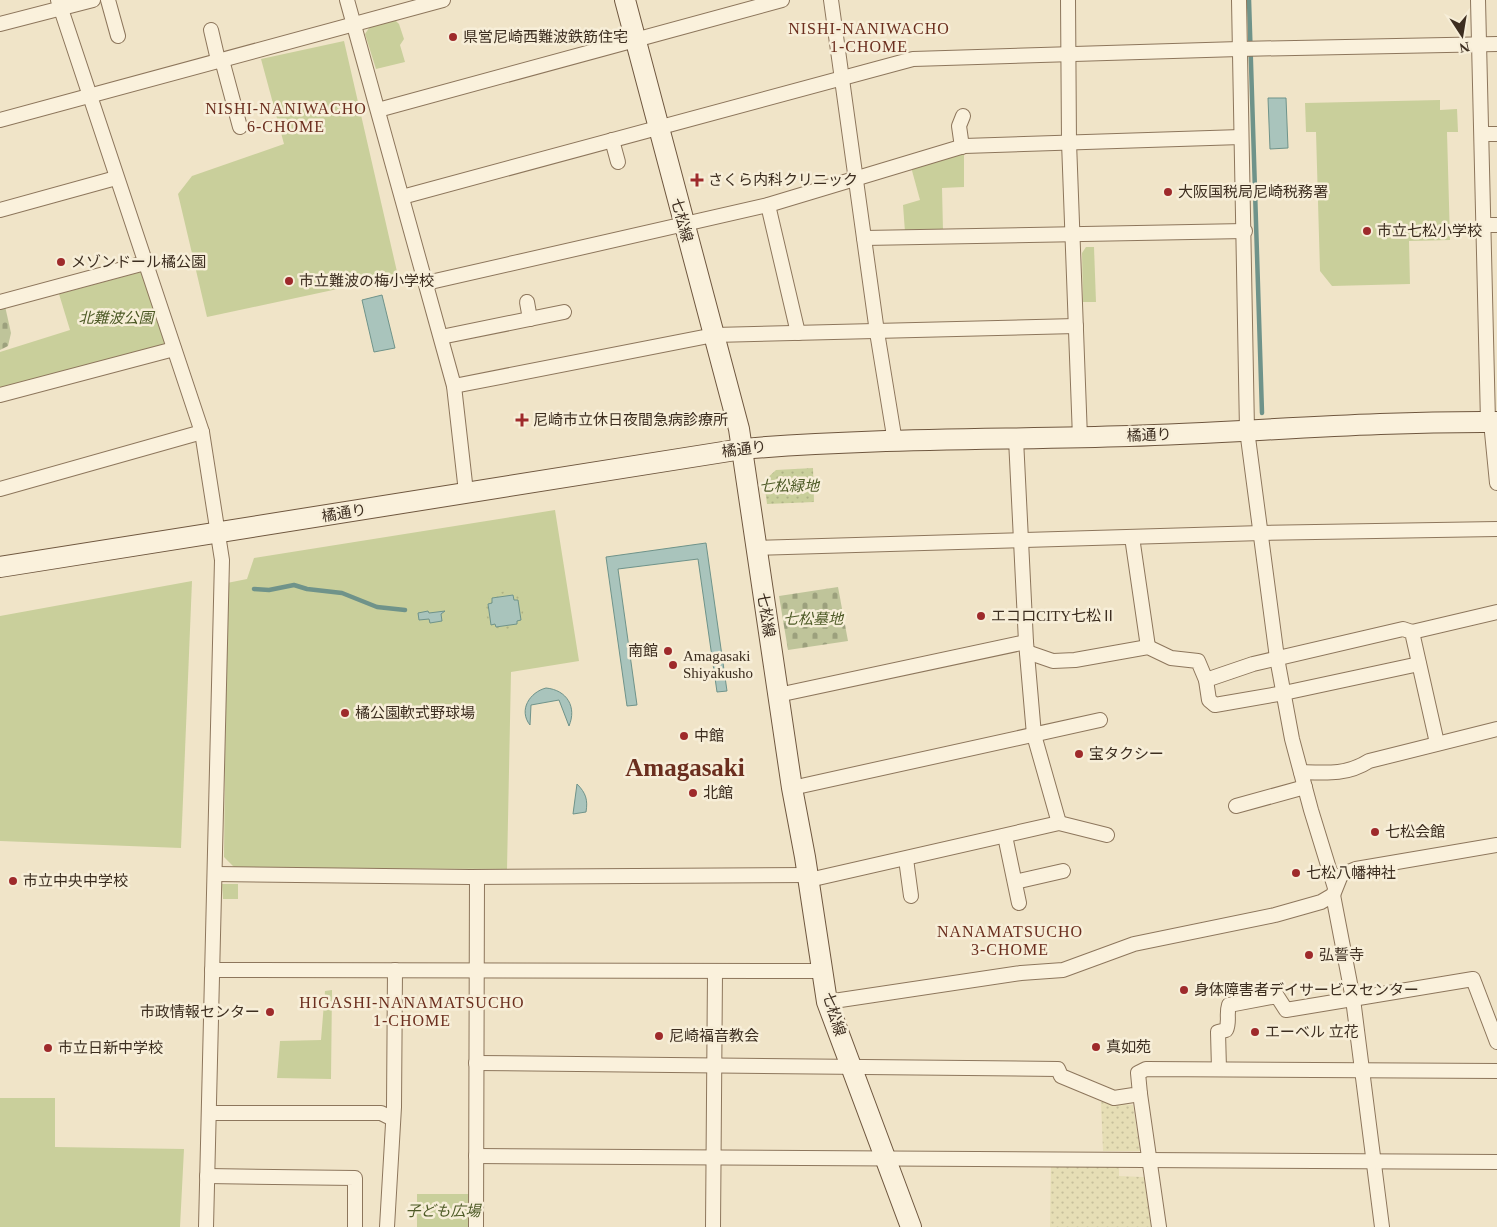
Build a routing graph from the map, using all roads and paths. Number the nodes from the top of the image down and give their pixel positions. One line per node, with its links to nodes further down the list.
1 (93, 0): 11 (street)
2 (108, 0): 15 (street)
3 (347, 0): 13 (street)
4 (443, 0): 13 (street)
5 (625, 0): 16 (street, 七松線)
6 (782, 0): 16 (street)
7 (831, 0): 22 (street)
8 (1068, 0): 20 (street)
9 (1238, 0): 19 (street)
10 (1478, 0): 17 (street)
11 (59, 4): 12 (street); 23 (street)
12 (0, 24)
13 (354, 24): 21 (street); 24 (street)
14 (211, 30): 21 (street)
15 (118, 36)
16 (635, 39): 24 (street); 28 (street, 七松線)
17 (1480, 44): 18 (street); 19 (street); 29 (street)
18 (1497, 44)
19 (1239, 49): 20 (street); 31 (street)
20 (1070, 54): 22 (street); 33 (street)
21 (220, 60): 23 (street); 27 (street)
22 (837, 80): 28 (street); 37 (street)
23 (88, 96): 26 (street); 36 (street)
24 (378, 110): 38 (street)
25 (963, 116): 34 (street)
26 (0, 120)
27 (240, 127)
28 (658, 127): 32 (street); 41 (street, 七松線)
29 (1482, 134): 30 (street); 42 (street)
30 (1497, 134)
31 (1241, 137): 33 (street); 43 (street)
32 (612, 140): 35 (street); 38 (street)
33 (1069, 142): 34 (street); 44 (street)
34 (962, 147): 37 (street)
35 (618, 162)
36 (116, 178): 40 (street); 46 (street)
37 (856, 178): 39 (street); 45 (street)
38 (402, 197): 47 (street)
39 (768, 205): 41 (street); 55 (street)
40 (0, 210)
41 (683, 223): 47 (street); 56 (street, 七松線)
42 (1490, 225): 51 (street)
43 (1245, 231): 44 (street); 62 (street)
44 (1072, 233): 45 (street); 53 (street)
45 (864, 238): 54 (street)
46 (145, 263): 48 (street); 58 (street)
47 (426, 283): 57 (street)
48 (0, 302)
49 (526, 302): 52 (street)
50 (564, 312): 52 (street)
51 (1491, 316): 61 (street)
52 (530, 319): 57 (street)
53 (1076, 326): 54 (street); 64 (street)
54 (877, 332): 55 (street); 66 (street)
55 (798, 333): 56 (street)
56 (714, 335): 59 (street); 67 (street, 七松線)
57 (441, 337): 59 (street)
58 (174, 348): 60 (street); 63 (street)
59 (454, 386): 70 (street)
60 (0, 395)
61 (1492, 422): 62 (street, 橘通り); 68 (street)
62 (1247, 430): 64 (street, 橘通り); 72 (street)
63 (202, 432): 69 (street); 73 (street)
64 (1080, 438): 65 (street, 橘通り)
65 (1016, 439): 66 (street, 橘通り); 75 (street)
66 (894, 442): 67 (street, 橘通り)
67 (742, 449): 70 (street, 橘通り); 76 (street, 七松線)
68 (1497, 483)
69 (0, 489)
70 (466, 492): 73 (street, 橘通り)
71 (1497, 530): 72 (street)
72 (1262, 533): 74 (street); 82 (street)
73 (218, 534): 77 (street, 橘通り); 101 (street)
74 (1132, 537): 75 (street); 81 (street)
75 (1020, 541): 76 (street); 80 (street)
76 (755, 548): 86 (street, 七松線)
77 (0, 566)
78 (1497, 612): 79 (street)
79 (1412, 632): 82 (street); 83 (street)
80 (1026, 647): 81 (street); 86 (street); 89 (street)
81 (1148, 647): 84 (street)
82 (1277, 658): 84 (street); 85 (street)
83 (1419, 664): 85 (street); 90 (street)
84 (1206, 680): 85 (street)
85 (1284, 693): 91 (street)
86 (778, 695): 93 (street, 七松線)
87 (1100, 720): 89 (street)
88 (1497, 729): 90 (street)
89 (1034, 735): 93 (street); 95 (street)
90 (1437, 743): 91 (street)
91 (1301, 772): 92 (street)
92 (1305, 787): 94 (street); 105 (street)
93 (792, 788): 103 (street, 七松線)
94 (1236, 806)
95 (1059, 823): 96 (street); 97 (street)
96 (1107, 835)
97 (1005, 836): 99 (street); 104 (street)
98 (1497, 845): 105 (street)
99 (906, 859): 103 (street); 106 (street)
100 (1063, 871): 104 (street)
101 (215, 874): 102 (street); 108 (street)
102 (477, 877): 103 (street); 110 (street)
103 (808, 877): 112 (street, 七松線)
104 (1015, 882): 107 (street)
105 (1334, 892): 113 (street); 114 (street)
106 (911, 896)
107 (1020, 903)
108 (212, 970): 109 (street); 124 (street)
109 (395, 970): 110 (street); 125 (street)
110 (476, 971): 111 (street); 117 (street)
111 (715, 972): 112 (street); 118 (street)
112 (822, 972): 114 (street, 七松線)
113 (1353, 999): 115 (street); 120 (street); 121 (street)
114 (827, 1002): 119 (street, 七松線)
115 (1493, 1019): 116 (street)
116 (1497, 1042)
117 (476, 1063): 118 (street); 126 (street)
118 (714, 1065): 119 (street); 127 (street)
119 (851, 1066): 123 (street); 128 (street, 七松線)
120 (1219, 1069): 121 (street); 123 (street)
121 (1363, 1070): 122 (street); 130 (street)
122 (1497, 1071)
123 (1140, 1094): 129 (street)
124 (209, 1112): 125 (street); 132 (street)
125 (392, 1118): 135 (street)
126 (476, 1156): 127 (street); 136 (street)
127 (713, 1157): 128 (street); 137 (street)
128 (885, 1157): 129 (street); 138 (street, 七松線)
129 (1151, 1159): 130 (street); 139 (street)
130 (1374, 1160): 131 (street); 140 (street)
131 (1497, 1162)
132 (207, 1176): 133 (street); 134 (street)
133 (206, 1227)
134 (355, 1227)
135 (387, 1227)
136 (476, 1227)
137 (712, 1227)
138 (911, 1227)
139 (1159, 1227)
140 (1382, 1227)

